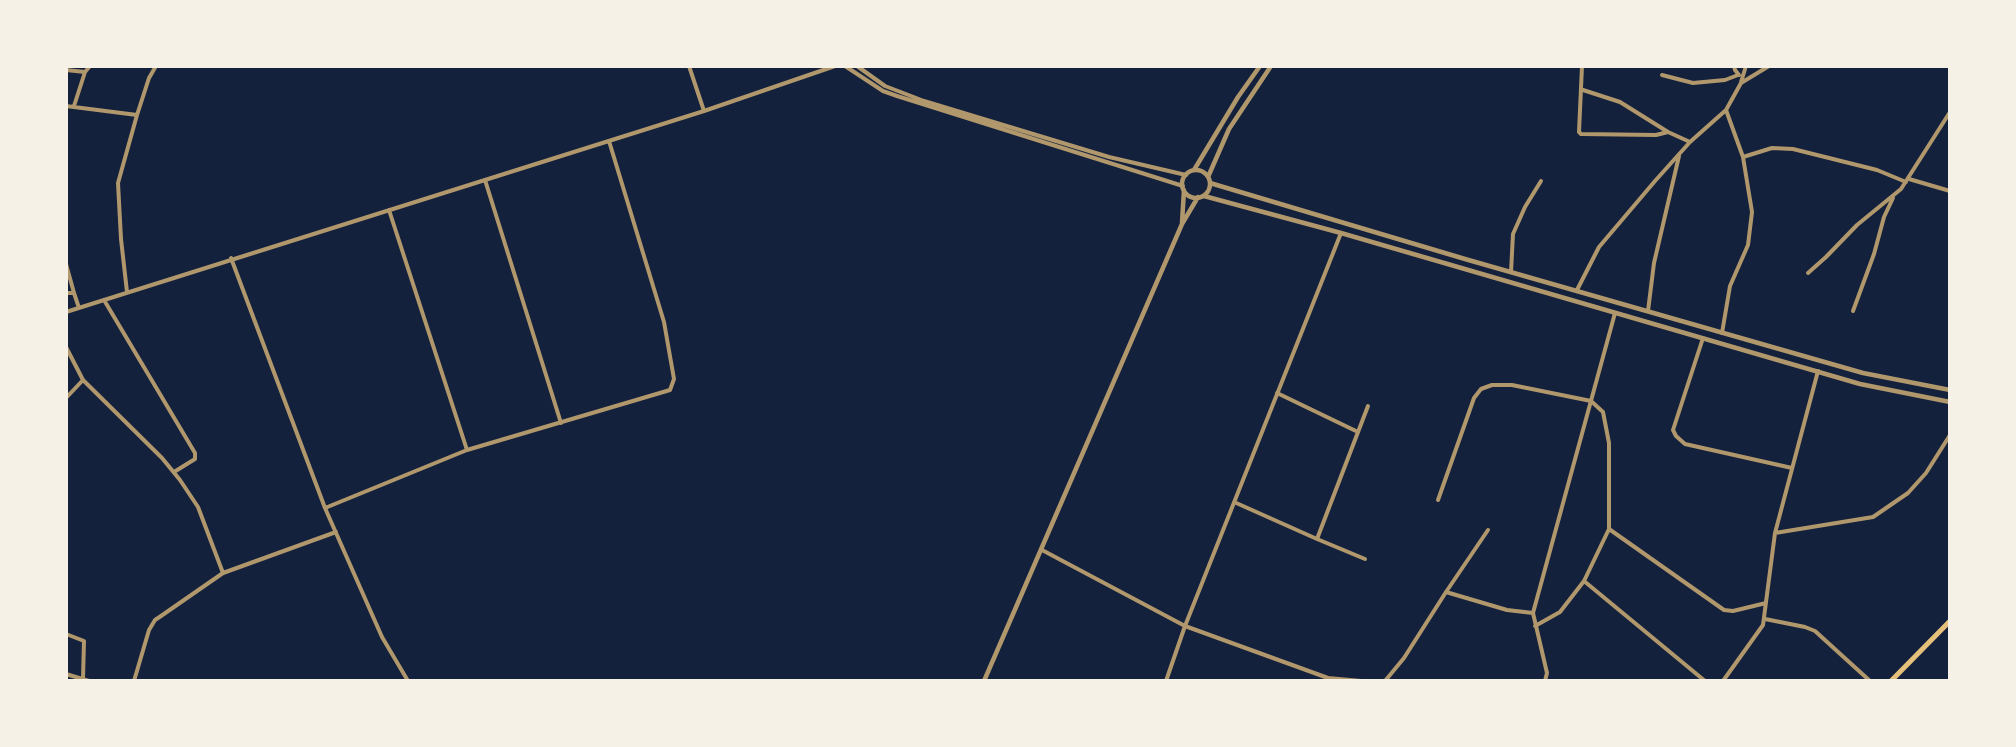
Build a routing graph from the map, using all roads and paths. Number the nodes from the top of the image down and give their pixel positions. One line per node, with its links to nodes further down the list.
1 (90, 66): 14 (street)
2 (156, 66): 25 (street)
3 (689, 66): 23 (street)
4 (835, 66): 23 (street)
5 (845, 66): 38 (street)
6 (857, 66): 32 (street)
7 (1260, 66): 31 (street)
8 (1271, 66): 33 (street)
9 (1582, 66): 19 (street)
10 (1734, 66): 16 (street)
11 (1746, 66): 17 (street)
12 (1769, 66): 18 (street)
13 (66, 70): 14 (street)
14 (85, 72): 21 (street)
15 (1662, 75): 16 (street)
16 (1738, 75): 17 (street)
17 (1743, 75): 18 (street)
18 (1741, 83): 22 (street)
19 (1582, 90): 26 (street); 26 (street)
20 (66, 106): 21 (street)
21 (74, 106): 25 (street)
22 (1726, 110): 28 (street); 30 (street)
23 (704, 111): 27 (street)
24 (1950, 112): 35 (street)
25 (137, 115): 51 (street)
26 (1668, 132): 28 (street)
27 (609, 141): 34 (street); 70 (street)
28 (1690, 142): 29 (street)
29 (1679, 155): 49 (street); 55 (street)
30 (1743, 158): 35 (street); 59 (street)
31 (1194, 170): 32 (street); 33 (street)
32 (1186, 175): 38 (street)
33 (1208, 177): 37 (street)
34 (485, 180): 42 (street); 70 (street)
35 (1907, 180): 39 (street); 40 (street)
36 (1541, 181): 47 (street)
37 (1210, 183): 41 (street); 47 (street)
38 (1184, 188): 41 (street); 43 (street)
39 (1950, 192)
40 (1894, 194): 48 (street); 56 (street)
41 (1201, 196): 43 (street); 44 (street)
42 (389, 210): 45 (street); 73 (street)
43 (1182, 224): 84 (street)
44 (1341, 233): 58 (street); 65 (street)
45 (231, 258): 51 (street); 78 (street)
46 (66, 264): 52 (street)
47 (1511, 272): 49 (street)
48 (1808, 273)
49 (1577, 290): 55 (street)
50 (66, 292): 52 (street)
51 (127, 292): 53 (street)
52 (74, 293): 54 (street)
53 (104, 300): 54 (street); 75 (street)
54 (79, 308): 57 (street)
55 (1648, 311): 59 (street)
56 (1853, 311)
57 (66, 312)
58 (1615, 313): 60 (street); 67 (street)
59 (1722, 333): 64 (street)
60 (1703, 338): 62 (street); 74 (street)
61 (66, 347): 63 (street)
62 (1818, 371): 68 (street); 74 (street)
63 (83, 380): 66 (street); 75 (street)
64 (1950, 390)
65 (1277, 393): 71 (street); 77 (street)
66 (66, 398)
67 (1591, 401): 76 (street); 79 (street); 90 (street)
68 (1950, 402)
69 (1368, 406): 71 (street)
70 (561, 423): 73 (street)
71 (1358, 432): 83 (street)
72 (1950, 435): 82 (street)
73 (467, 450): 78 (street)
74 (1792, 468): 82 (street)
75 (174, 472): 86 (street)
76 (1438, 500)
77 (1234, 502): 83 (street); 93 (street)
78 (326, 508): 81 (street)
79 (1609, 529): 87 (street); 89 (street)
80 (1488, 531): 88 (street)
81 (336, 532): 86 (street); 101 (street)
82 (1775, 533): 89 (street)
83 (1317, 539): 85 (street)
84 (1041, 550): 93 (street); 102 (street)
85 (1365, 559)
86 (223, 573): 100 (street)
87 (1584, 581): 94 (street); 107 (street)
88 (1446, 592): 90 (street); 105 (street)
89 (1766, 603): 91 (street)
90 (1533, 613): 94 (street)
91 (1765, 619): 108 (street); 109 (street)
92 (1950, 621): 110 (main road)
93 (1185, 626): 98 (street); 103 (street)
94 (1535, 626): 106 (street)
95 (66, 634): 97 (street)
96 (66, 674): 97 (street)
97 (83, 679): 99 (street)
98 (1328, 680): 104 (street)
99 (89, 681)
100 (134, 681)
101 (408, 681)
102 (984, 681)
103 (1166, 681)
104 (1361, 681)
105 (1385, 681)
106 (1545, 681)
107 (1706, 681)
108 (1723, 681)
109 (1870, 681)
110 (1891, 681)

